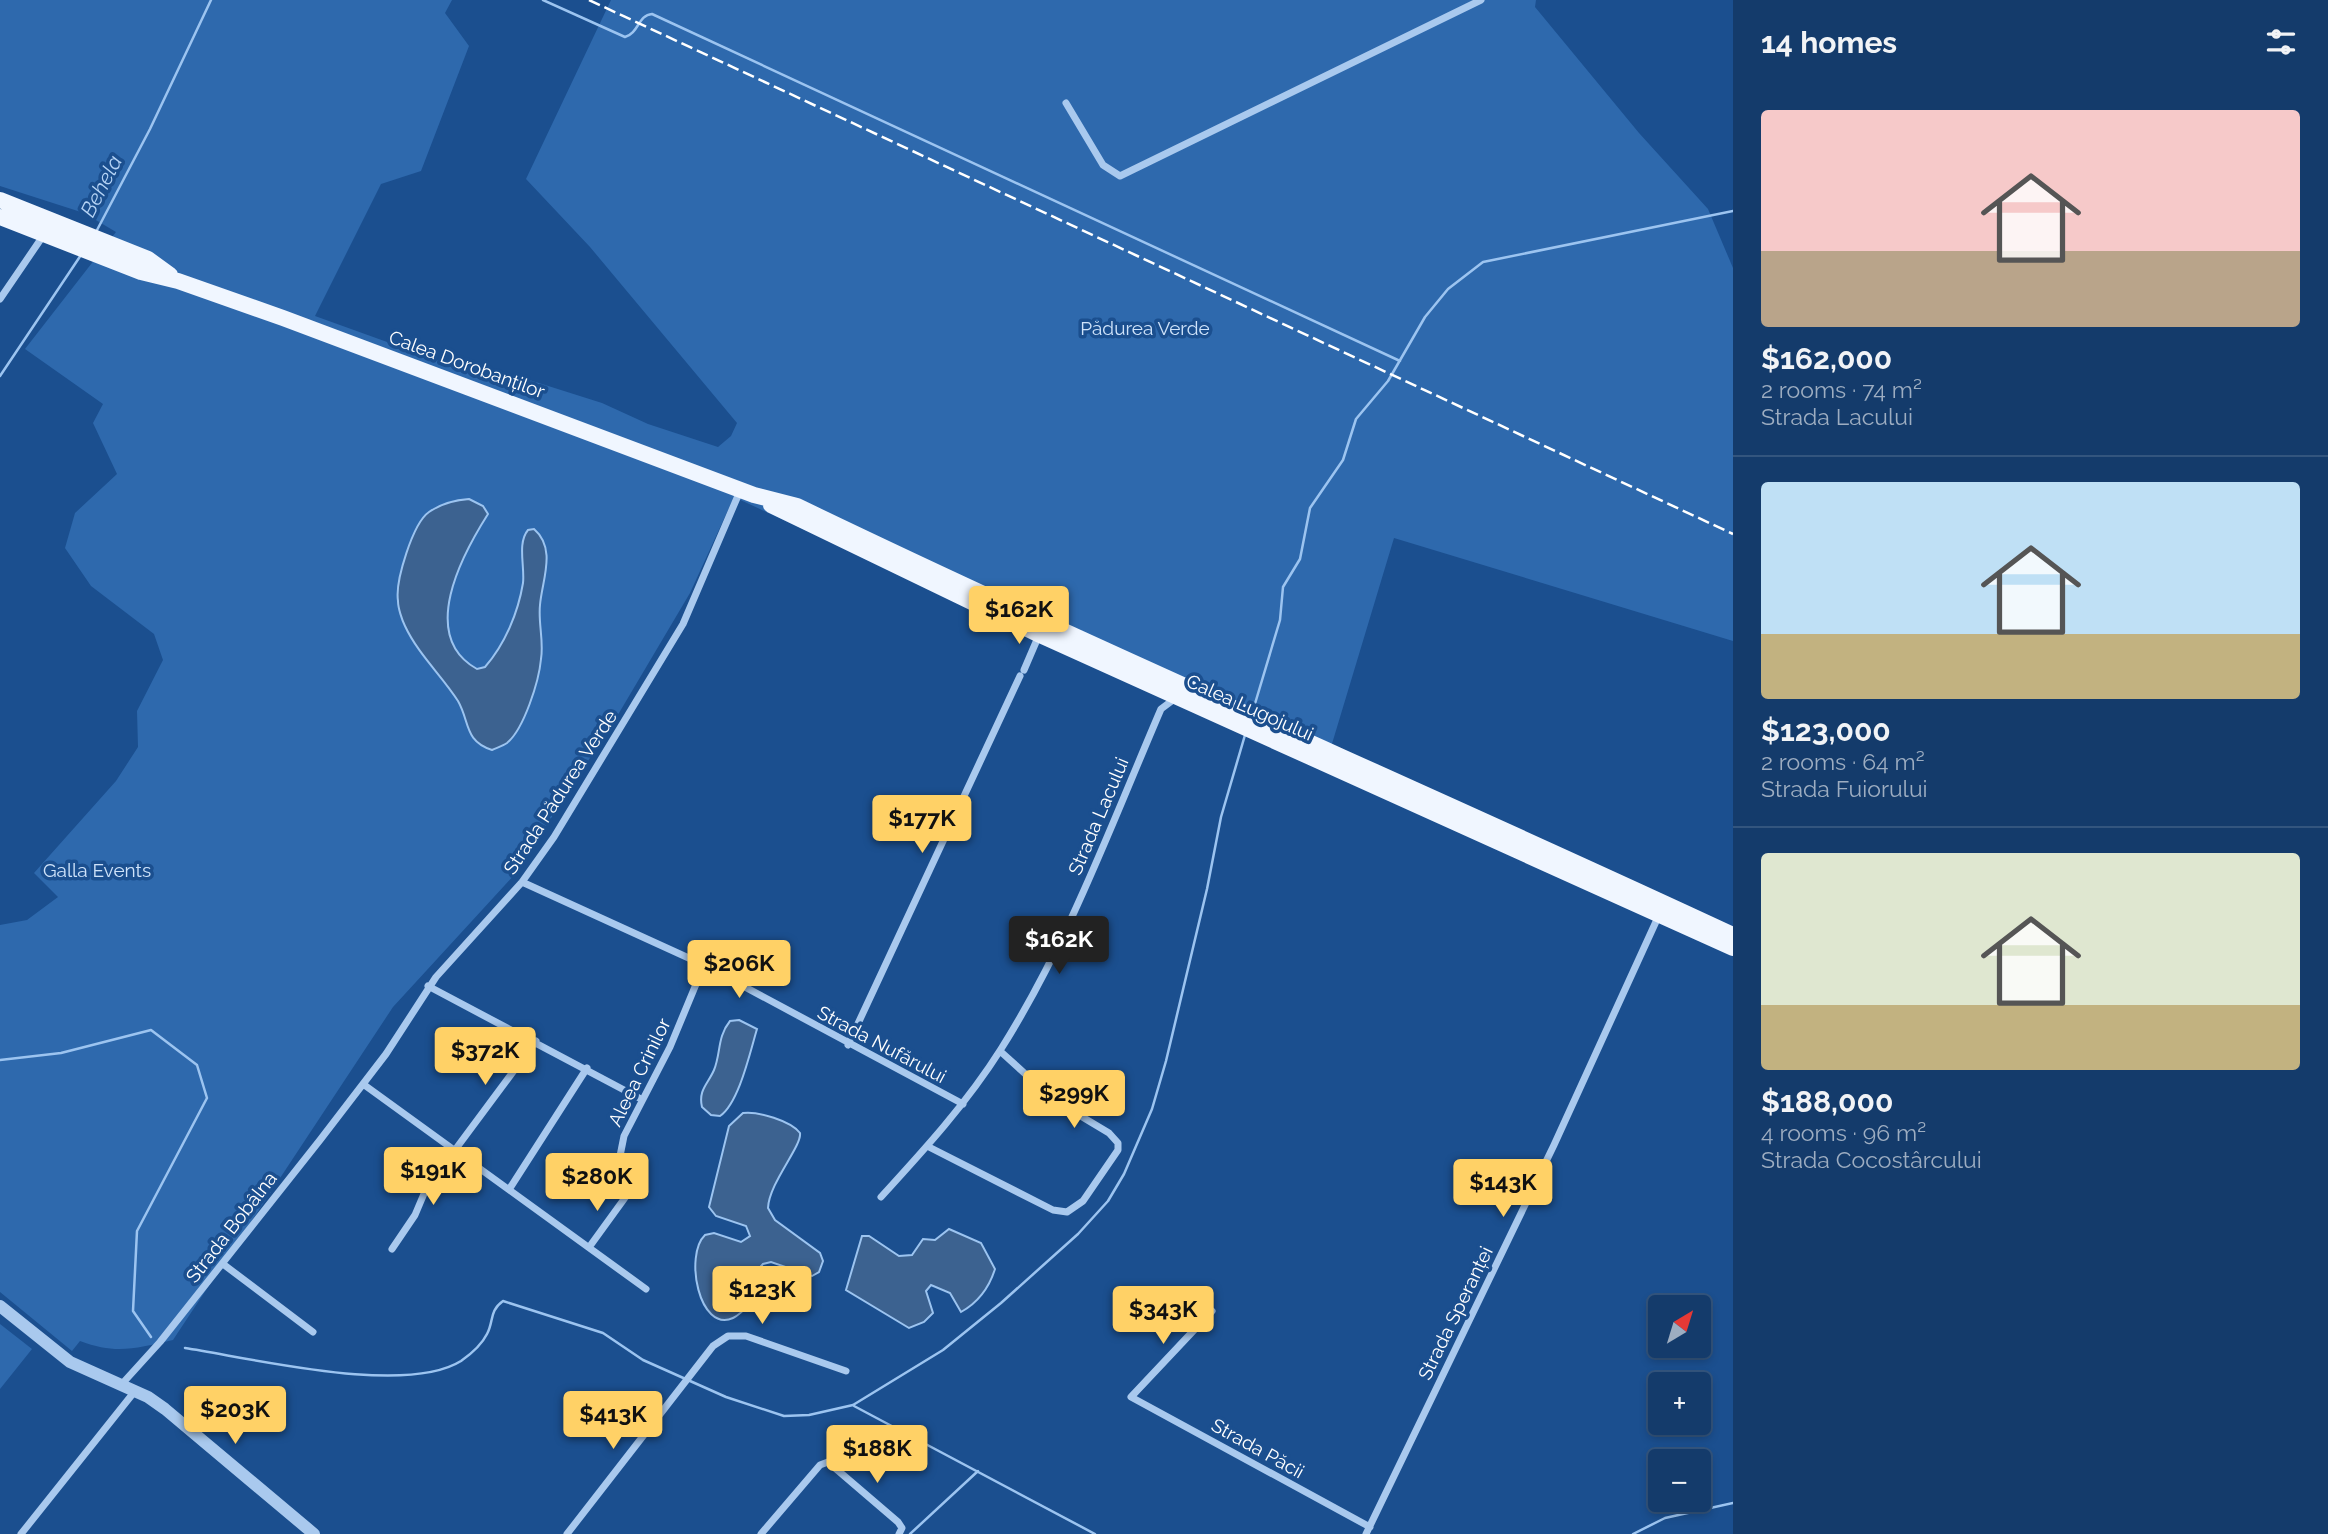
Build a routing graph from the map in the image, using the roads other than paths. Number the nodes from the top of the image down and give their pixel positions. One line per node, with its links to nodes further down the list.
1 (1481, 0): 2 (street)
2 (1066, 103)
3 (0, 200): 5 (main road, Calea Dorobanților)
4 (0, 217): 6 (main road, Calea Dorobanților)
5 (54, 220): 6 (street); 7 (main road, Calea Dorobanților)
6 (44, 235): 7 (main road, Calea Dorobanților); 8 (street)
7 (80, 240): 9 (main road, Calea Dorobanților)
8 (0, 299)
9 (748, 492): 10 (main road, Calea Lugojului); 14 (street, Strada Pădurea Verde); 16 (main road, Calea Lugojului)
10 (1040, 635): 11 (main road, Calea Lugojului); 21 (street)
11 (1156, 688): 12 (main road, Calea Lugojului); 13 (street)
12 (1177, 697): 13 (street, Strada Lacului); 15 (main road, Calea Lugojului)
13 (1161, 709): 22 (street, Strada Lacului)
14 (522, 881): 18 (street, Strada Nufărului); 19 (street, Strada Pădurea Verde)
15 (1660, 914): 17 (main road, Calea Lugojului); 41 (street, Strada Speranței)
16 (1733, 935)
17 (1733, 947)
18 (704, 965): 21 (street, Strada Nufărului); 25 (street, Aleea Crinilor)
19 (428, 986): 20 (street); 24 (street, Strada Pădurea Verde)
20 (536, 1041): 23 (street); 28 (street)
21 (848, 1045): 26 (street, Strada Nufărului)
22 (1000, 1051): 26 (street, Strada Lacului); 27 (street)
23 (587, 1068): 25 (street); 29 (street)
24 (363, 1084): 28 (street); 33 (street, Strada Bobâlna)
25 (641, 1099): 31 (street, Aleea Crinilor)
26 (963, 1104): 27 (street, Strada Lacului)
27 (927, 1146): 30 (street, Strada Lacului)
28 (456, 1149): 29 (street); 32 (street)
29 (510, 1188): 31 (street)
30 (881, 1197)
31 (590, 1247): 34 (street)
32 (392, 1249)
33 (223, 1264): 37 (street); 39 (street, Strada Bobâlna)
34 (646, 1289)
35 (0, 1306): 39 (street)
36 (1212, 1311): 41 (street, Strada Păcii)
37 (313, 1332)
38 (846, 1371): 45 (street)
39 (121, 1386): 40 (street)
40 (135, 1391): 43 (street); 44 (street)
41 (1368, 1530)
42 (901, 1531): 46 (street)
43 (21, 1534)
44 (314, 1534)
45 (567, 1534)
46 (761, 1534)

